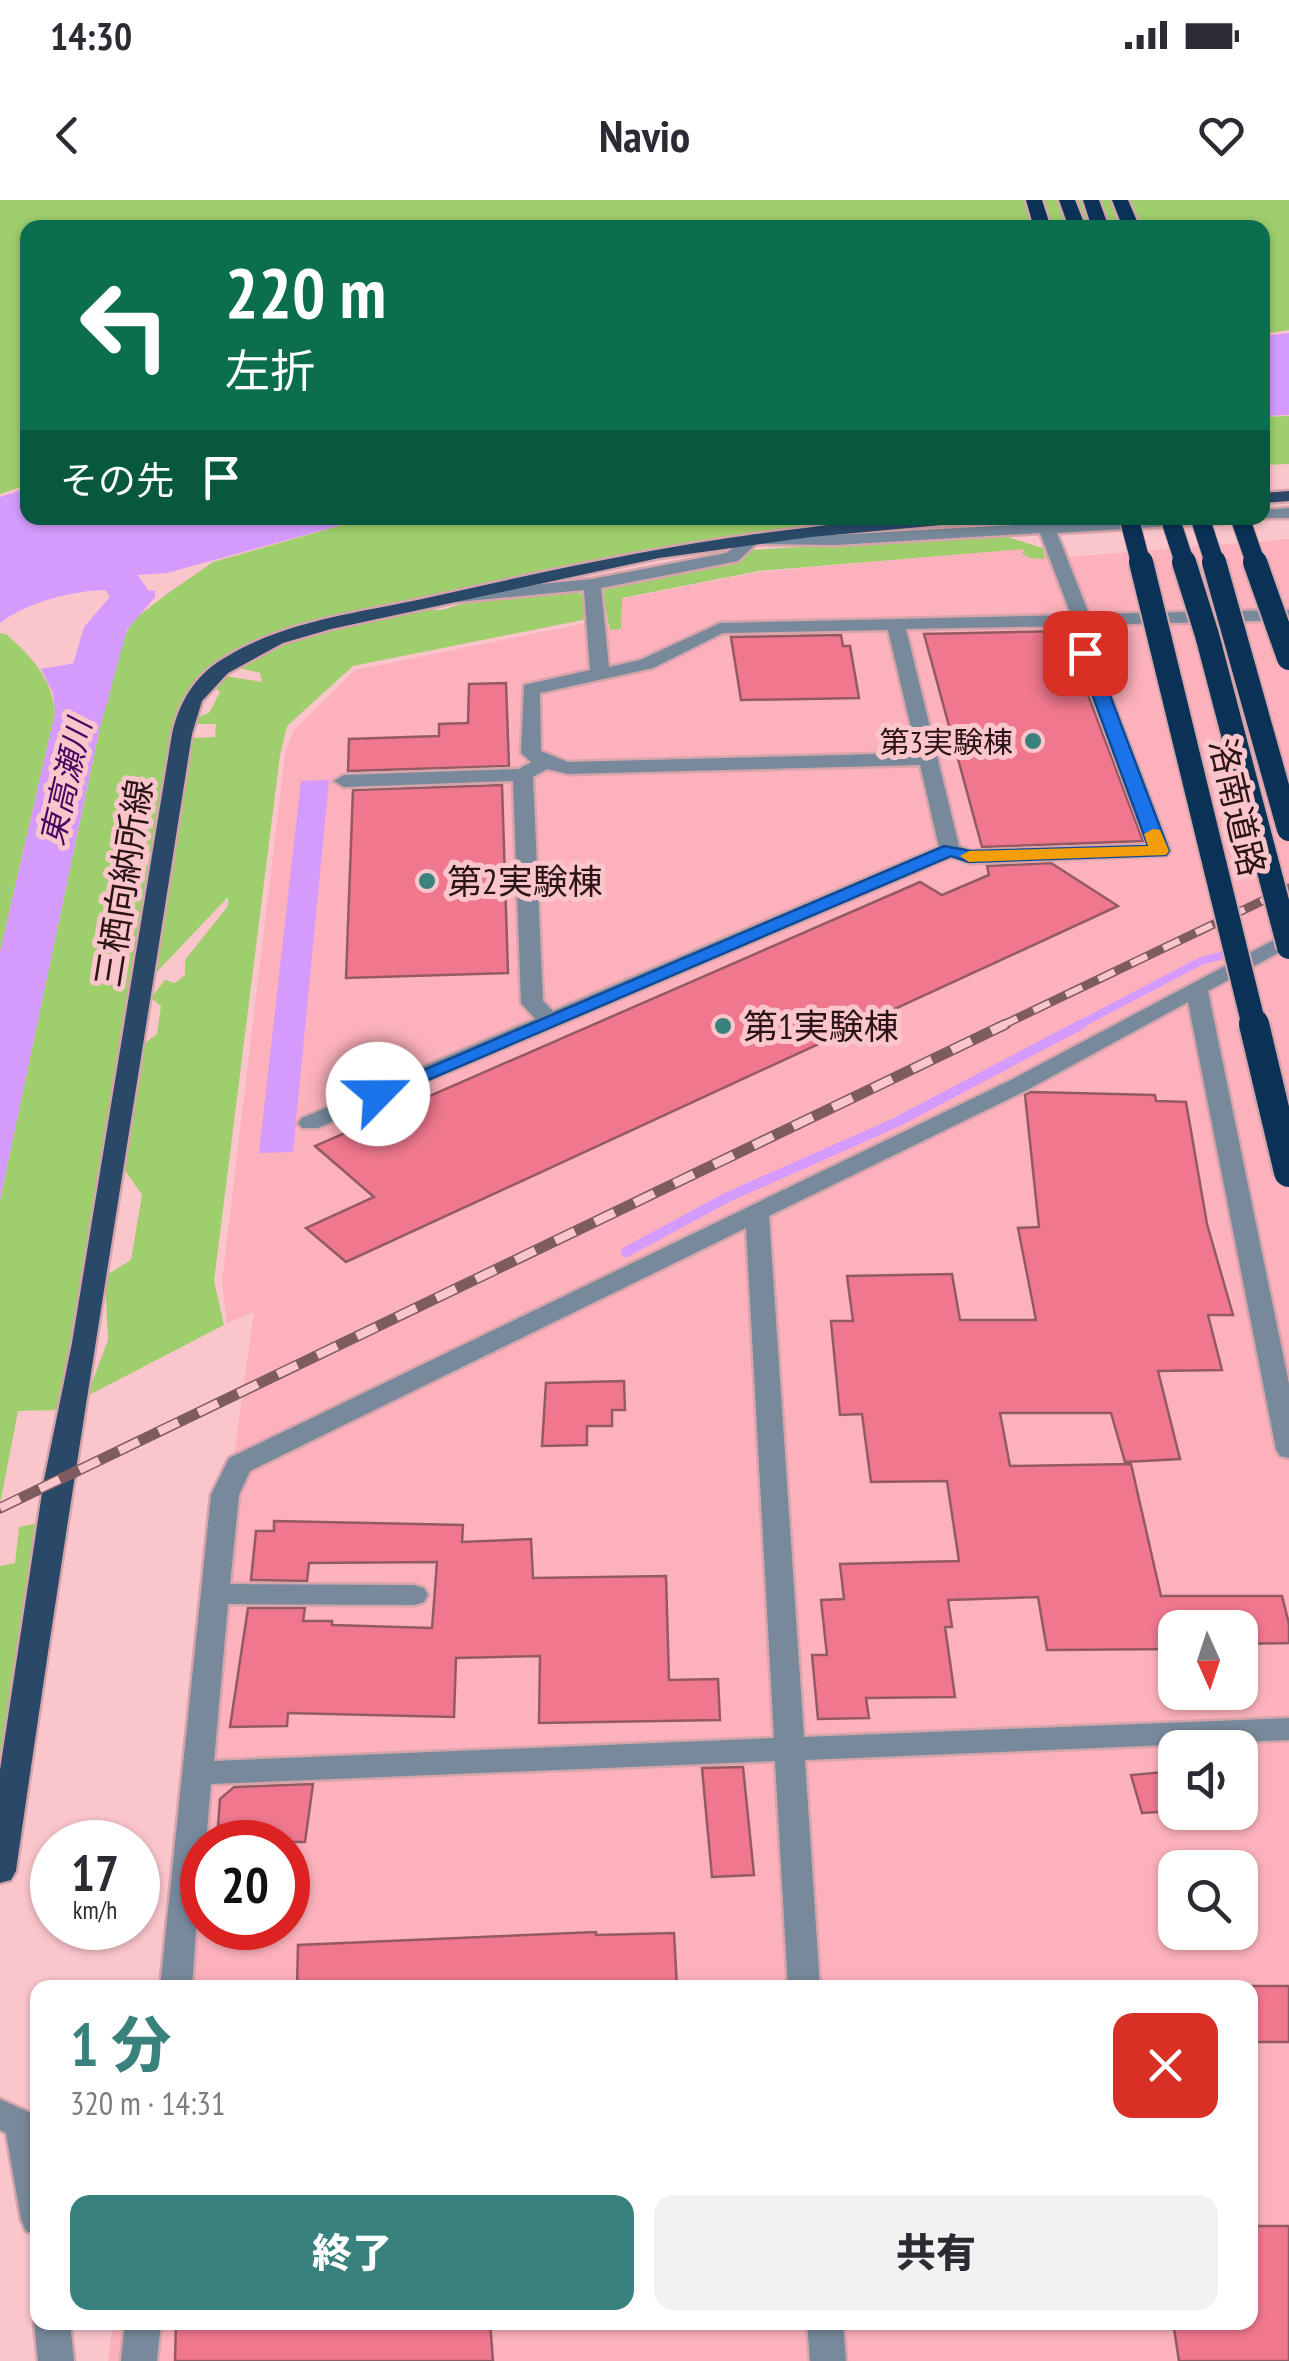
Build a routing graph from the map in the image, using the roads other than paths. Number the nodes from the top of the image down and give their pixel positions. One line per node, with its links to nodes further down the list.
1 (892, 525): 8 (main road, 三栖向納所線)
2 (1100, 525): 7 (street)
3 (1130, 525): 26 (highway, 洛南道路, bridge)
4 (1172, 525): 22 (highway, bridge)
5 (1202, 525): 20 (highway, bridge)
6 (1242, 525): 14 (highway, bridge)
7 (1047, 528): 8 (street); 12 (street)
8 (752, 539): 9 (street); 10 (main road, 三栖向納所線)
9 (592, 584): 10 (street); 15 (street)
10 (450, 598): 34 (main road, 三栖向納所線)
11 (1289, 615): 12 (street)
12 (1077, 620): 13 (street); 21 (street)
13 (896, 624): 15 (street); 16 (street)
14 (1289, 658)
15 (600, 675): 17 (street)
16 (927, 759): 17 (street); 21 (street)
17 (544, 762): 18 (street)
18 (523, 775): 19 (street); 24 (street)
19 (344, 781)
20 (1289, 829)
21 (950, 850): 24 (street)
22 (1283, 945): 23 (street)
23 (1198, 991): 27 (street); 28 (street)
24 (549, 1020): 25 (street)
25 (310, 1123)
26 (1289, 1172)
27 (757, 1213): 29 (street); 32 (street)
28 (1289, 1449)
29 (215, 1594): 30 (street); 33 (street)
30 (414, 1595)
31 (1289, 1729): 32 (street)
32 (790, 1749): 33 (street); 36 (street)
33 (197, 1773): 35 (street)
34 (0, 1871)
35 (177, 1980)
36 (804, 1980)
37 (0, 2114): 38 (street)
38 (30, 2175)
39 (53, 2330): 42 (street)
40 (142, 2330): 43 (street)
41 (826, 2330): 44 (street)
42 (56, 2361)
43 (139, 2361)
44 (828, 2361)

